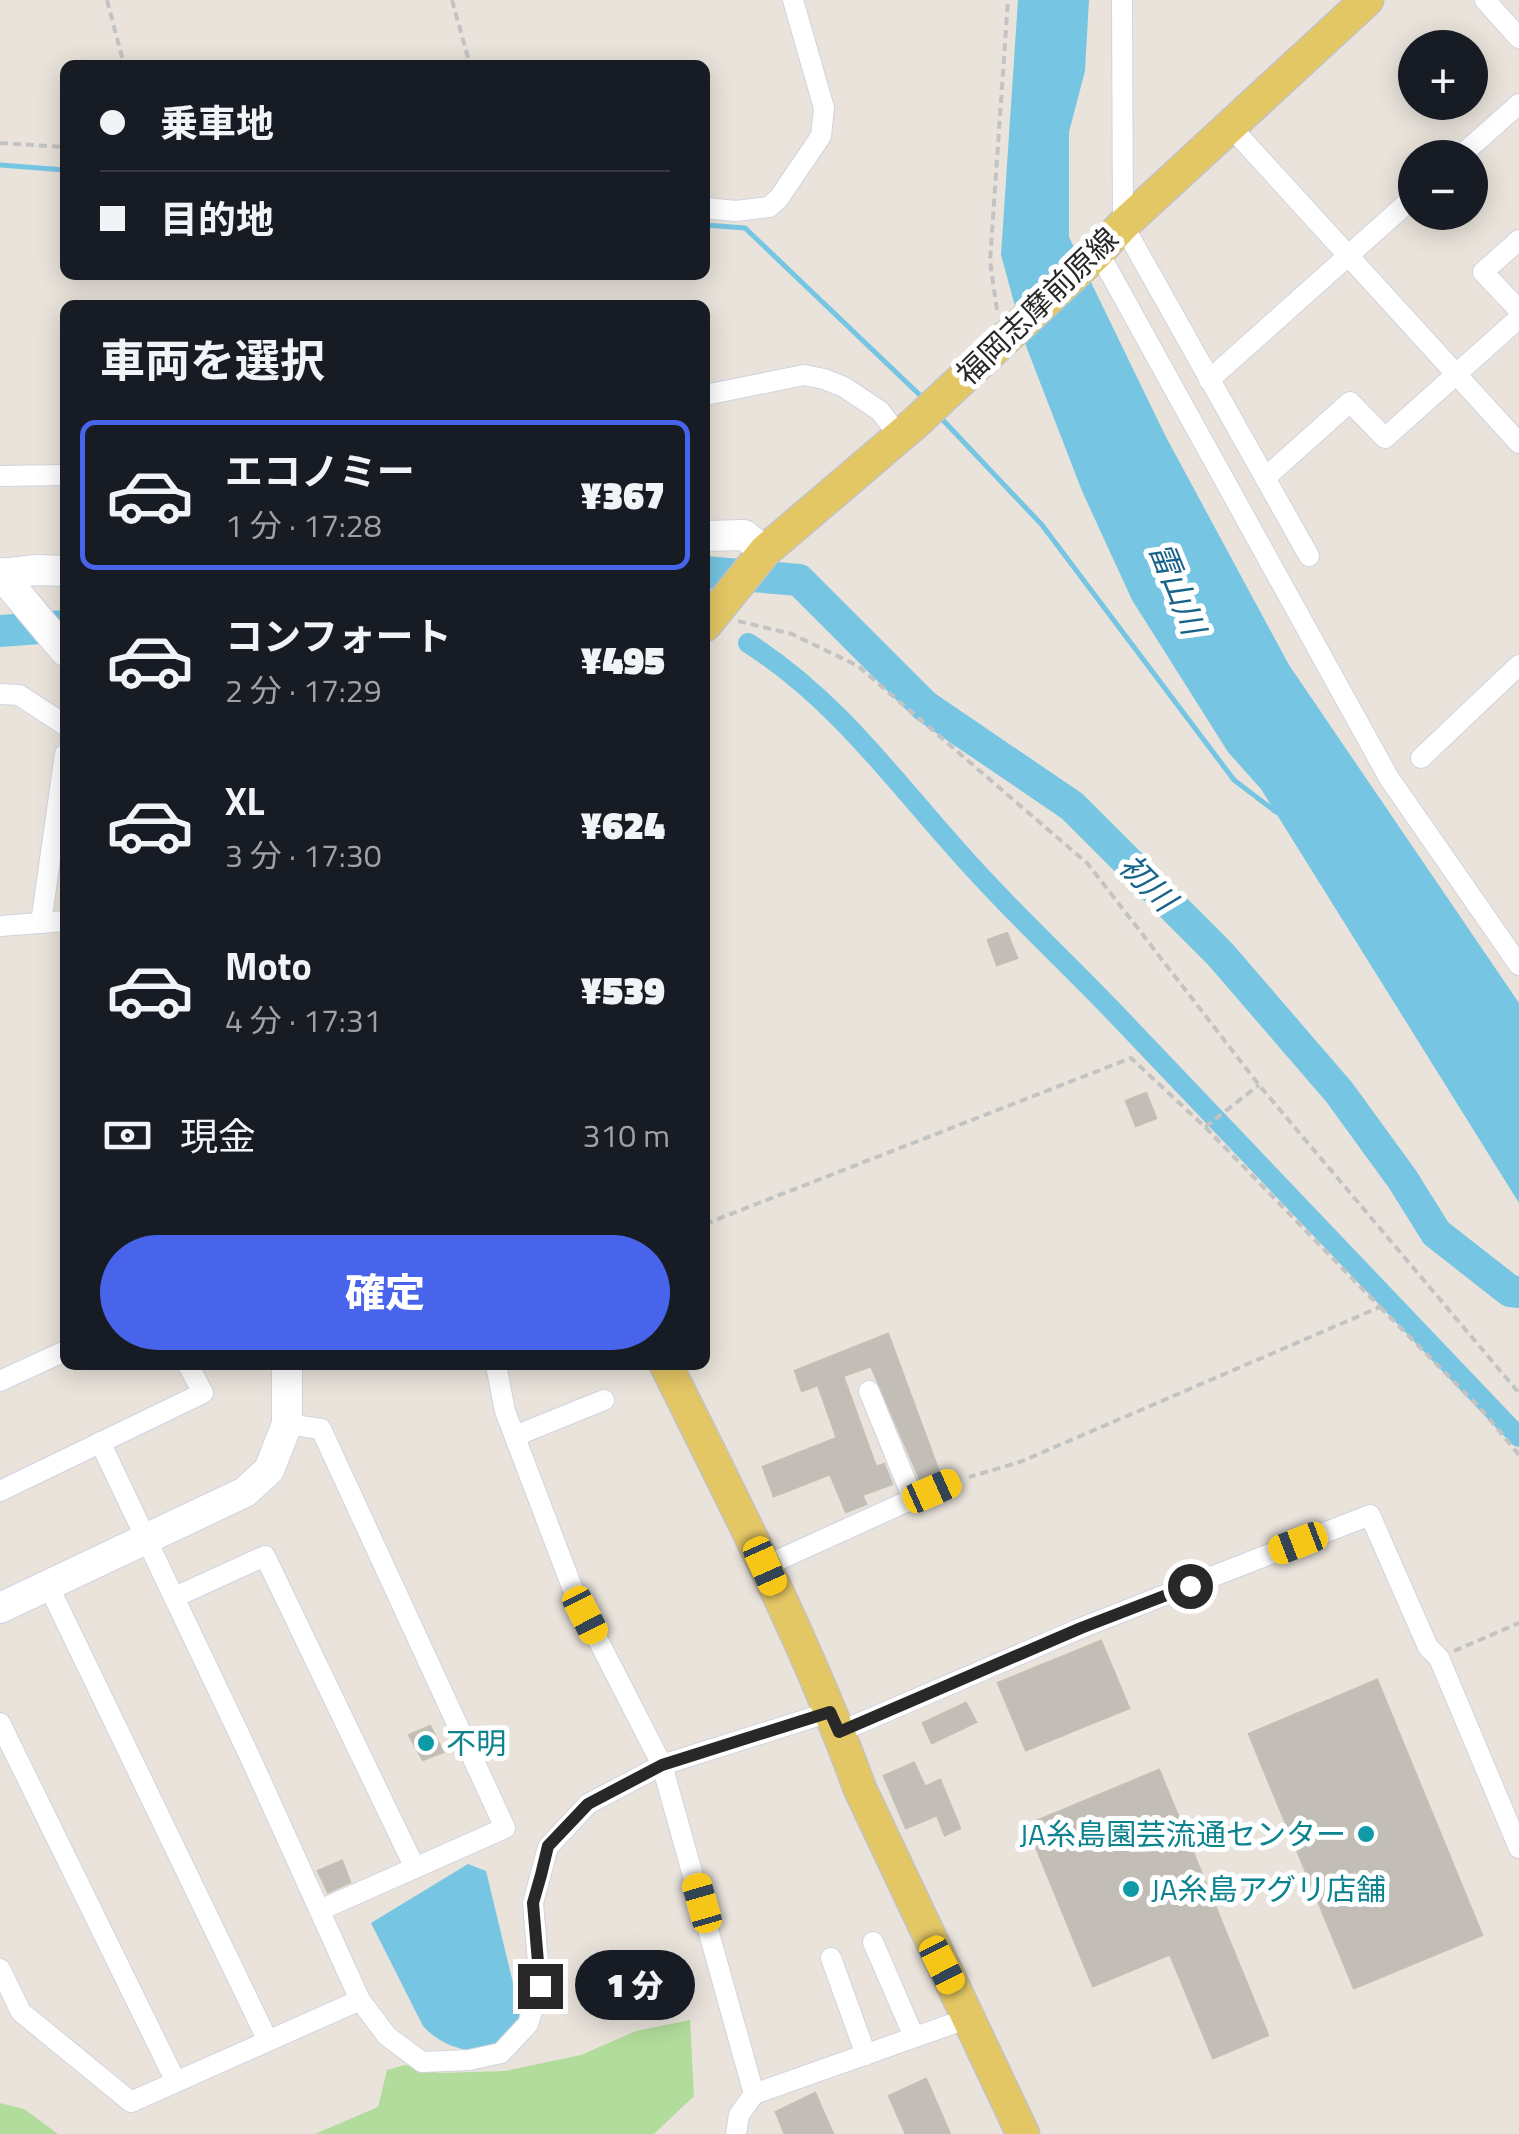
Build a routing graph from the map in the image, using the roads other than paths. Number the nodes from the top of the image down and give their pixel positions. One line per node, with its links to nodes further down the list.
1 (793, 0): 9 (street)
2 (1122, 0): 11 (street)
3 (1367, 0): 7 (main road, 福岡志摩前原線)
4 (1486, 0): 5 (street)
5 (1519, 38)
6 (1519, 104): 8 (street)
7 (1231, 127): 11 (main road, 福岡志摩前原線); 14 (street)
8 (1478, 140)
9 (710, 208)
10 (1398, 211): 14 (street)
11 (1123, 224): 13 (main road, 福岡志摩前原線); 18 (street)
12 (1519, 240): 15 (street)
13 (1095, 255): 20 (main road, 福岡志摩前原線); 40 (street)
14 (1348, 255): 17 (street); 18 (street)
15 (1519, 310)
16 (1519, 318): 17 (street)
17 (1456, 373): 21 (street); 24 (street)
18 (1209, 380): 24 (street)
19 (710, 394): 20 (street)
20 (906, 430): 26 (main road, 福岡志摩前原線)
21 (1519, 443)
22 (0, 476): 23 (street)
23 (60, 476)
24 (1265, 478): 27 (street)
25 (710, 536): 26 (street)
26 (765, 551): 30 (main road, 福岡志摩前原線)
27 (1310, 556)
28 (60, 571): 29 (street)
29 (4, 579): 31 (street)
30 (710, 620)
31 (60, 646)
32 (1519, 666): 35 (street)
33 (0, 694): 34 (street)
34 (60, 722)
35 (1421, 758)
36 (60, 788): 38 (street)
37 (60, 921): 38 (street)
38 (40, 923): 39 (street)
39 (0, 926)
40 (1519, 965)
41 (60, 1352): 46 (street)
42 (190, 1370): 51 (street)
43 (287, 1370): 49 (street)
44 (497, 1370): 50 (street)
45 (668, 1370): 56 (main road)
46 (0, 1381)
47 (869, 1392): 54 (street)
48 (604, 1400): 50 (street)
49 (288, 1424): 55 (street); 64 (street)
50 (514, 1436): 62 (street)
51 (100, 1442): 53 (street); 55 (street)
52 (950, 1482): 54 (street)
53 (0, 1491)
54 (913, 1499): 56 (street)
55 (147, 1538): 57 (street); 58 (street)
56 (765, 1566): 60 (main road)
57 (48, 1586): 59 (street); 72 (street)
58 (175, 1597): 64 (street); 65 (street)
59 (0, 1608)
60 (835, 1722): 62 (street); 63 (street); 70 (main road)
61 (0, 1723): 74 (street)
62 (662, 1765): 69 (street); 75 (street)
63 (1519, 1848)
64 (414, 1868): 65 (street)
65 (320, 1910): 69 (street)
66 (873, 1942): 71 (street)
67 (831, 1958): 73 (street)
68 (0, 1969): 74 (street)
69 (360, 2000): 72 (street)
70 (968, 2018): 71 (street); 77 (main road)
71 (914, 2037): 73 (street)
72 (268, 2041): 74 (street)
73 (866, 2054): 75 (street)
74 (176, 2082)
75 (754, 2094): 76 (street)
76 (736, 2134)
77 (1023, 2134)

